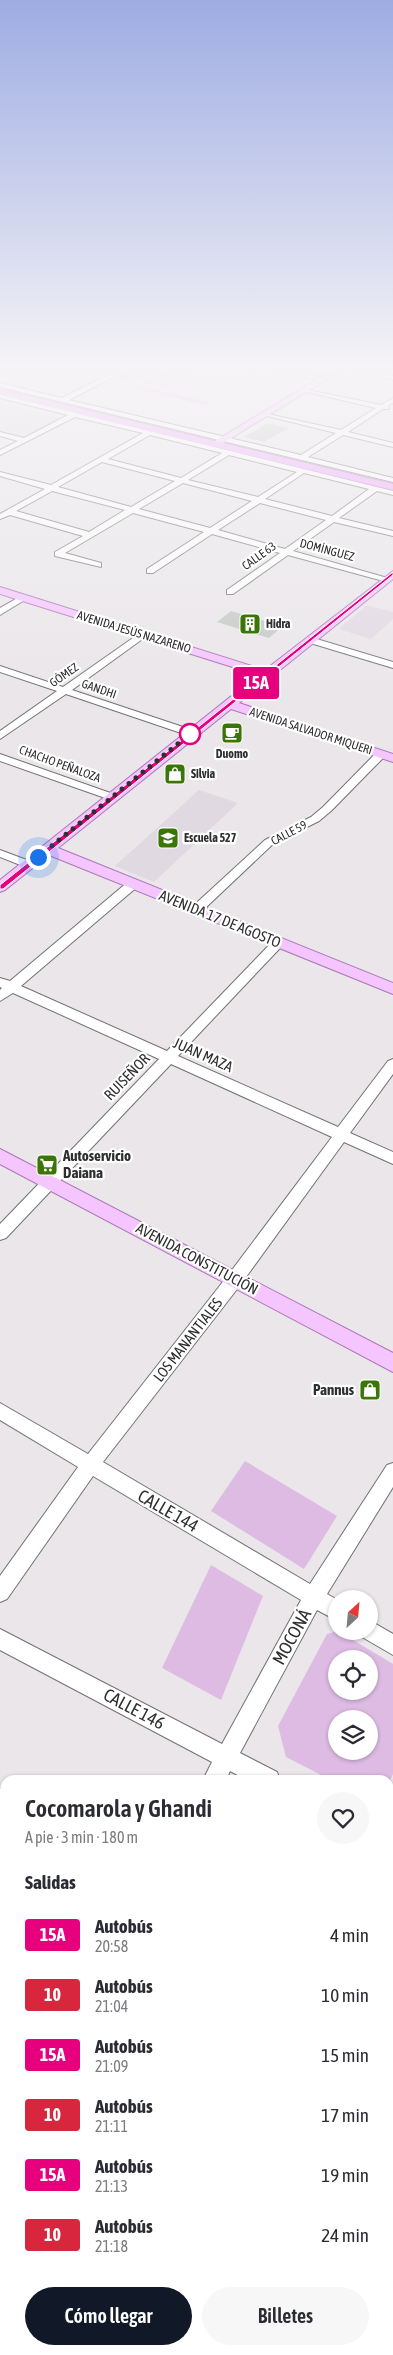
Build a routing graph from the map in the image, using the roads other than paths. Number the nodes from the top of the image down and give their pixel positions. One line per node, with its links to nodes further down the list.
1 (11, 477): 10 (street, DOMÍNGUEZ)
2 (72, 477): 10 (street)
3 (170, 477): 8 (street)
4 (187, 477): 8 (street)
5 (285, 477): 12 (street)
6 (345, 477): 11 (highway)
7 (383, 477): 9 (street)
8 (182, 480): 12 (street); 13 (street)
9 (393, 480)
10 (52, 488): 13 (street, DOMÍNGUEZ); 14 (street)
11 (383, 488): 16 (street, CALLE 63)
12 (258, 500): 16 (street); 17 (street)
13 (133, 510): 17 (street, DOMÍNGUEZ); 18 (street)
14 (10, 512): 15 (street); 18 (street)
15 (0, 517)
16 (333, 518): 19 (street); 20 (street, CALLE 63)
17 (211, 531): 20 (street, DOMÍNGUEZ); 22 (street)
18 (90, 534): 21 (street)
19 (393, 534)
20 (286, 551): 23 (street, DOMÍNGUEZ); 26 (street, CALLE 63)
21 (98, 565)
22 (150, 572)
23 (390, 576): 25 (main road)
24 (0, 590): 28 (main road, AVENIDA JESÚS NAZARENO)
25 (374, 590): 27 (main road); 31 (main road)
26 (230, 592)
27 (386, 593)
28 (24, 598): 29 (street); 30 (main road, AVENIDA JESÚS NAZARENO)
29 (0, 612)
30 (143, 635): 34 (main road, AVENIDA JESÚS NAZARENO); 35 (street, GÓMEZ)
31 (310, 640): 32 (street); 34 (main road)
32 (393, 665)
33 (0, 669): 35 (street, GANDHI)
34 (268, 674): 36 (main road)
35 (64, 691): 37 (street, GANDHI); 38 (street, GÓMEZ)
36 (229, 704): 37 (main road); 39 (main road, AVENIDA SALVADOR MIQUERI)
37 (191, 733): 41 (main road)
38 (0, 736)
39 (387, 756): 47 (street, CALLE 59)
40 (0, 757): 41 (street, CHACHO PEÑALOZA)
41 (112, 797): 42 (main road)
42 (47, 849): 44 (main road); 45 (main road, AVENIDA 17 DE AGOSTO)
43 (0, 852): 44 (street)
44 (28, 864): 46 (main road)
45 (133, 884): 47 (main road, AVENIDA 17 DE AGOSTO); 49 (street)
46 (0, 887)
47 (196, 910): 48 (main road, AVENIDA 17 DE AGOSTO)
48 (278, 943): 50 (main road, AVENIDA 17 DE AGOSTO); 52 (street, RUISEÑOR)
49 (6, 984): 51 (street); 52 (street, JUAN MAZA)
50 (393, 989)
51 (0, 997)
52 (168, 1057): 54 (street, JUAN MAZA); 57 (street, RUISEÑOR)
53 (393, 1064): 54 (street, LOS MANANTIALES)
54 (342, 1134): 56 (street, JUAN MAZA); 59 (street, LOS MANANTIALES)
55 (0, 1156): 57 (main road, AVENIDA CONSTITUCIÓN)
56 (393, 1158)
57 (49, 1182): 58 (street, RUISEÑOR); 59 (main road, AVENIDA CONSTITUCIÓN)
58 (0, 1234)
59 (235, 1280): 60 (main road, AVENIDA CONSTITUCIÓN); 62 (street, LOS MANANTIALES)
60 (393, 1363)
61 (0, 1411): 62 (street, CALLE 144)
62 (90, 1465): 64 (street, LOS MANANTIALES); 65 (street, CALLE 144)
63 (393, 1472): 65 (street, MOCONÁ)
64 (0, 1592)
65 (314, 1596): 66 (street, CALLE 144); 70 (street, MOCONÁ)
66 (328, 1605)
67 (378, 1636): 69 (street)
68 (0, 1639): 70 (street, CALLE 146)
69 (393, 1645)
70 (226, 1758): 71 (street, MOCONÁ); 72 (street, CALLE 146)
71 (217, 1775)
72 (259, 1775)

